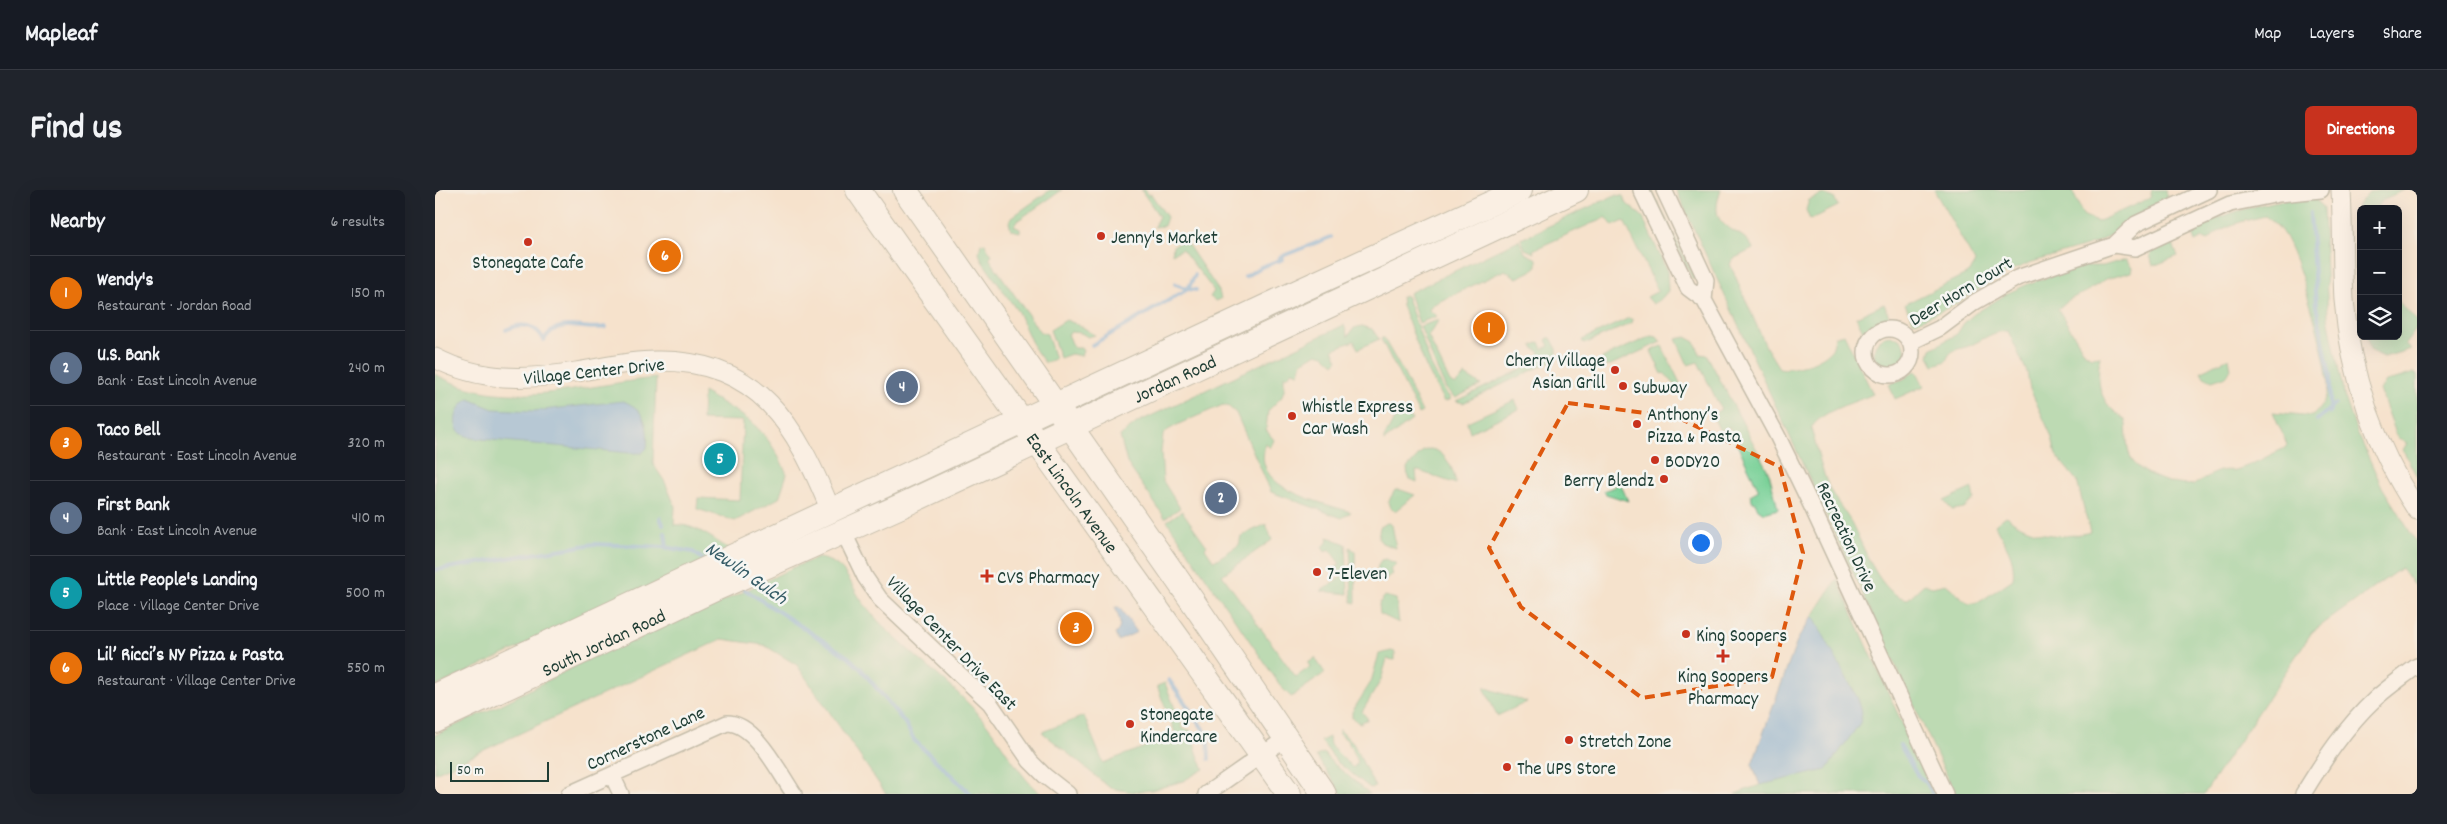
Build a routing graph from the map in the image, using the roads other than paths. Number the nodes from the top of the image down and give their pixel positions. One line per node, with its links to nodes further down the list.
1 (858, 190): 15 (main road, East Lincoln Avenue)
2 (905, 190): 14 (main road, East Lincoln Avenue)
3 (1520, 190): 14 (main road, Jordan Road)
4 (1576, 190): 16 (main road, Jordan Road)
5 (1641, 190): 11 (street, Recreation Drive)
6 (1664, 190): 11 (street, Recreation Drive)
7 (2209, 190): 10 (street, Deer Horn Court)
8 (2321, 190): 10 (street, Deer Horn Court)
9 (2341, 190): 18 (street)
10 (2114, 245): 12 (street, Deer Horn Court)
11 (1704, 300): 37 (street, Recreation Drive)
12 (1911, 342)
13 (435, 358): 19 (street, Village Center Drive)
14 (1055, 406): 15 (main road, Jordan Road); 16 (main road, East Lincoln Avenue)
15 (1021, 422): 17 (main road, East Lincoln Avenue); 19 (main road, Jordan Road)
16 (1069, 427): 17 (main road, Jordan Road); 27 (main road, East Lincoln Avenue)
17 (1036, 443): 20 (main road, Jordan Road); 28 (main road, East Lincoln Avenue)
18 (2417, 510)
19 (831, 511): 21 (main road); 22 (main road, Jordan Road)
20 (843, 531): 21 (main road, Jordan Road); 33 (street, Village Center Drive East)
21 (803, 549): 23 (main road, Jordan Road)
22 (748, 551): 25 (main road, South Jordan Road)
23 (771, 564): 26 (main road, South Jordan Road)
24 (2417, 666): 38 (street)
25 (435, 696)
26 (435, 721)
27 (1286, 738): 28 (street); 36 (main road, East Lincoln Avenue)
28 (1261, 755): 34 (street); 35 (main road, East Lincoln Avenue)
29 (612, 774): 30 (street, Cornerstone Lane); 31 (street); 32 (street, Cornerstone Lane)
30 (569, 794)
31 (621, 794)
32 (794, 794)
33 (1068, 794)
34 (1206, 794)
35 (1289, 794)
36 (1324, 794)
37 (1945, 794)
38 (2303, 794)

